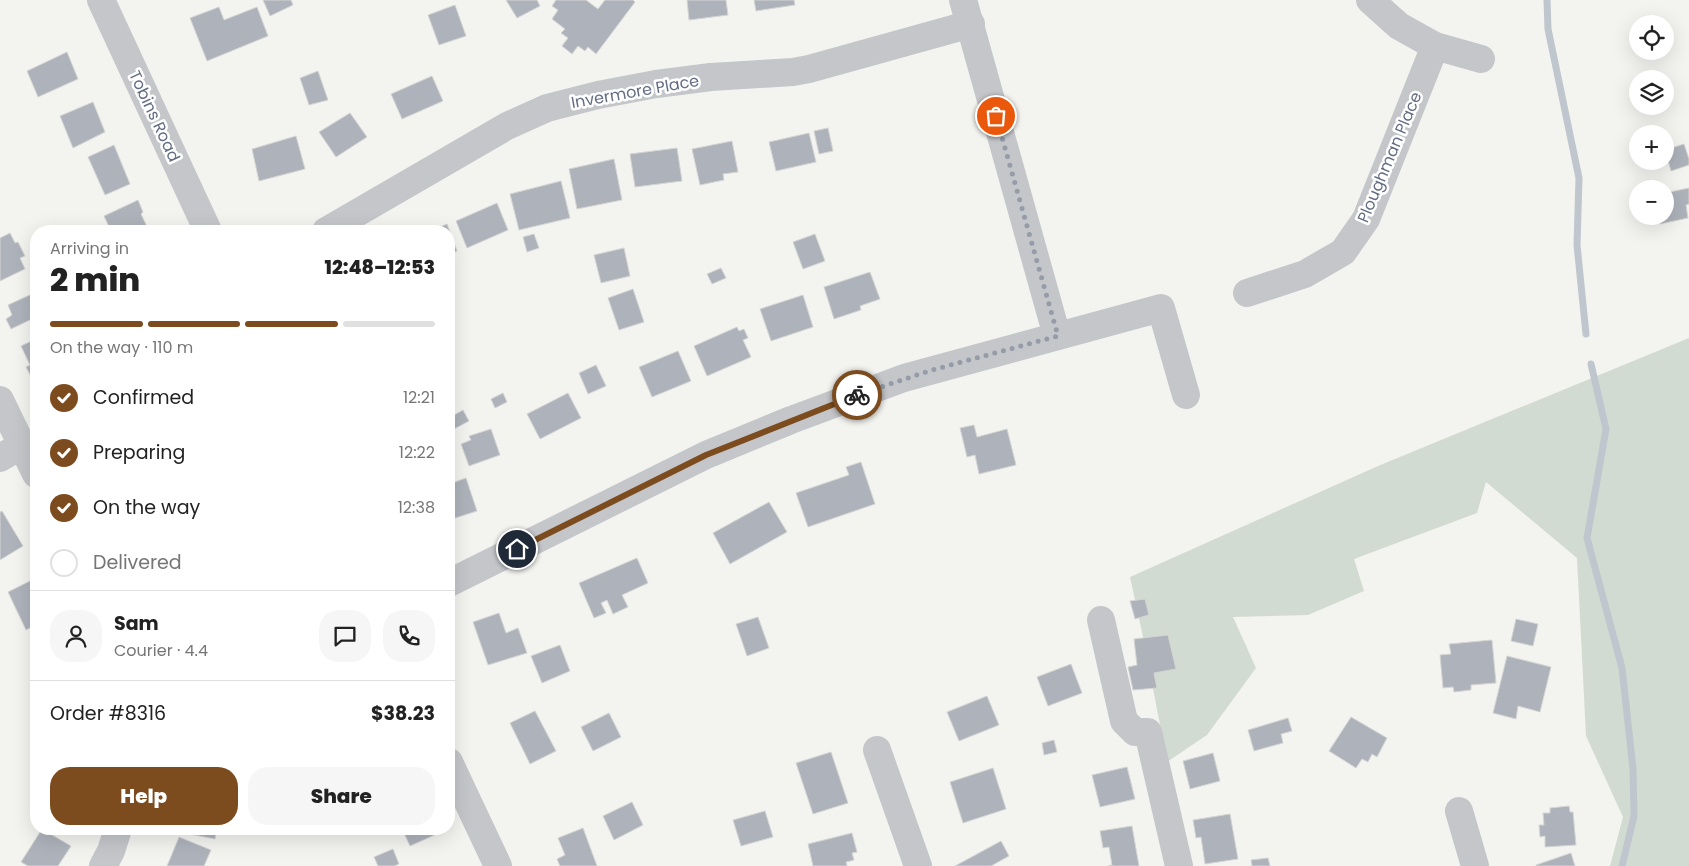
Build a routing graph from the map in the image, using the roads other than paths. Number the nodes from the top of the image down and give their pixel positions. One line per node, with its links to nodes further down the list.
1 (101, 0): 6 (street, Tobins Road)
2 (1370, 0): 4 (street)
3 (967, 12): 7 (street, Invermore Place); 9 (street)
4 (1435, 46): 5 (street); 8 (street, Ploughman Place)
5 (1481, 59)
6 (205, 225)
7 (336, 225)
8 (1247, 293)
9 (1058, 336): 10 (street); 14 (street)
10 (1186, 395)
11 (0, 400): 12 (street)
12 (11, 452): 13 (street)
13 (30, 469)
14 (455, 580)
15 (1101, 620): 23 (street)
16 (877, 750): 22 (street)
17 (455, 775): 21 (street)
18 (1459, 811): 24 (street)
19 (116, 835): 20 (street)
20 (103, 866)
21 (498, 866)
22 (918, 866)
23 (1179, 866)
24 (1476, 866)

